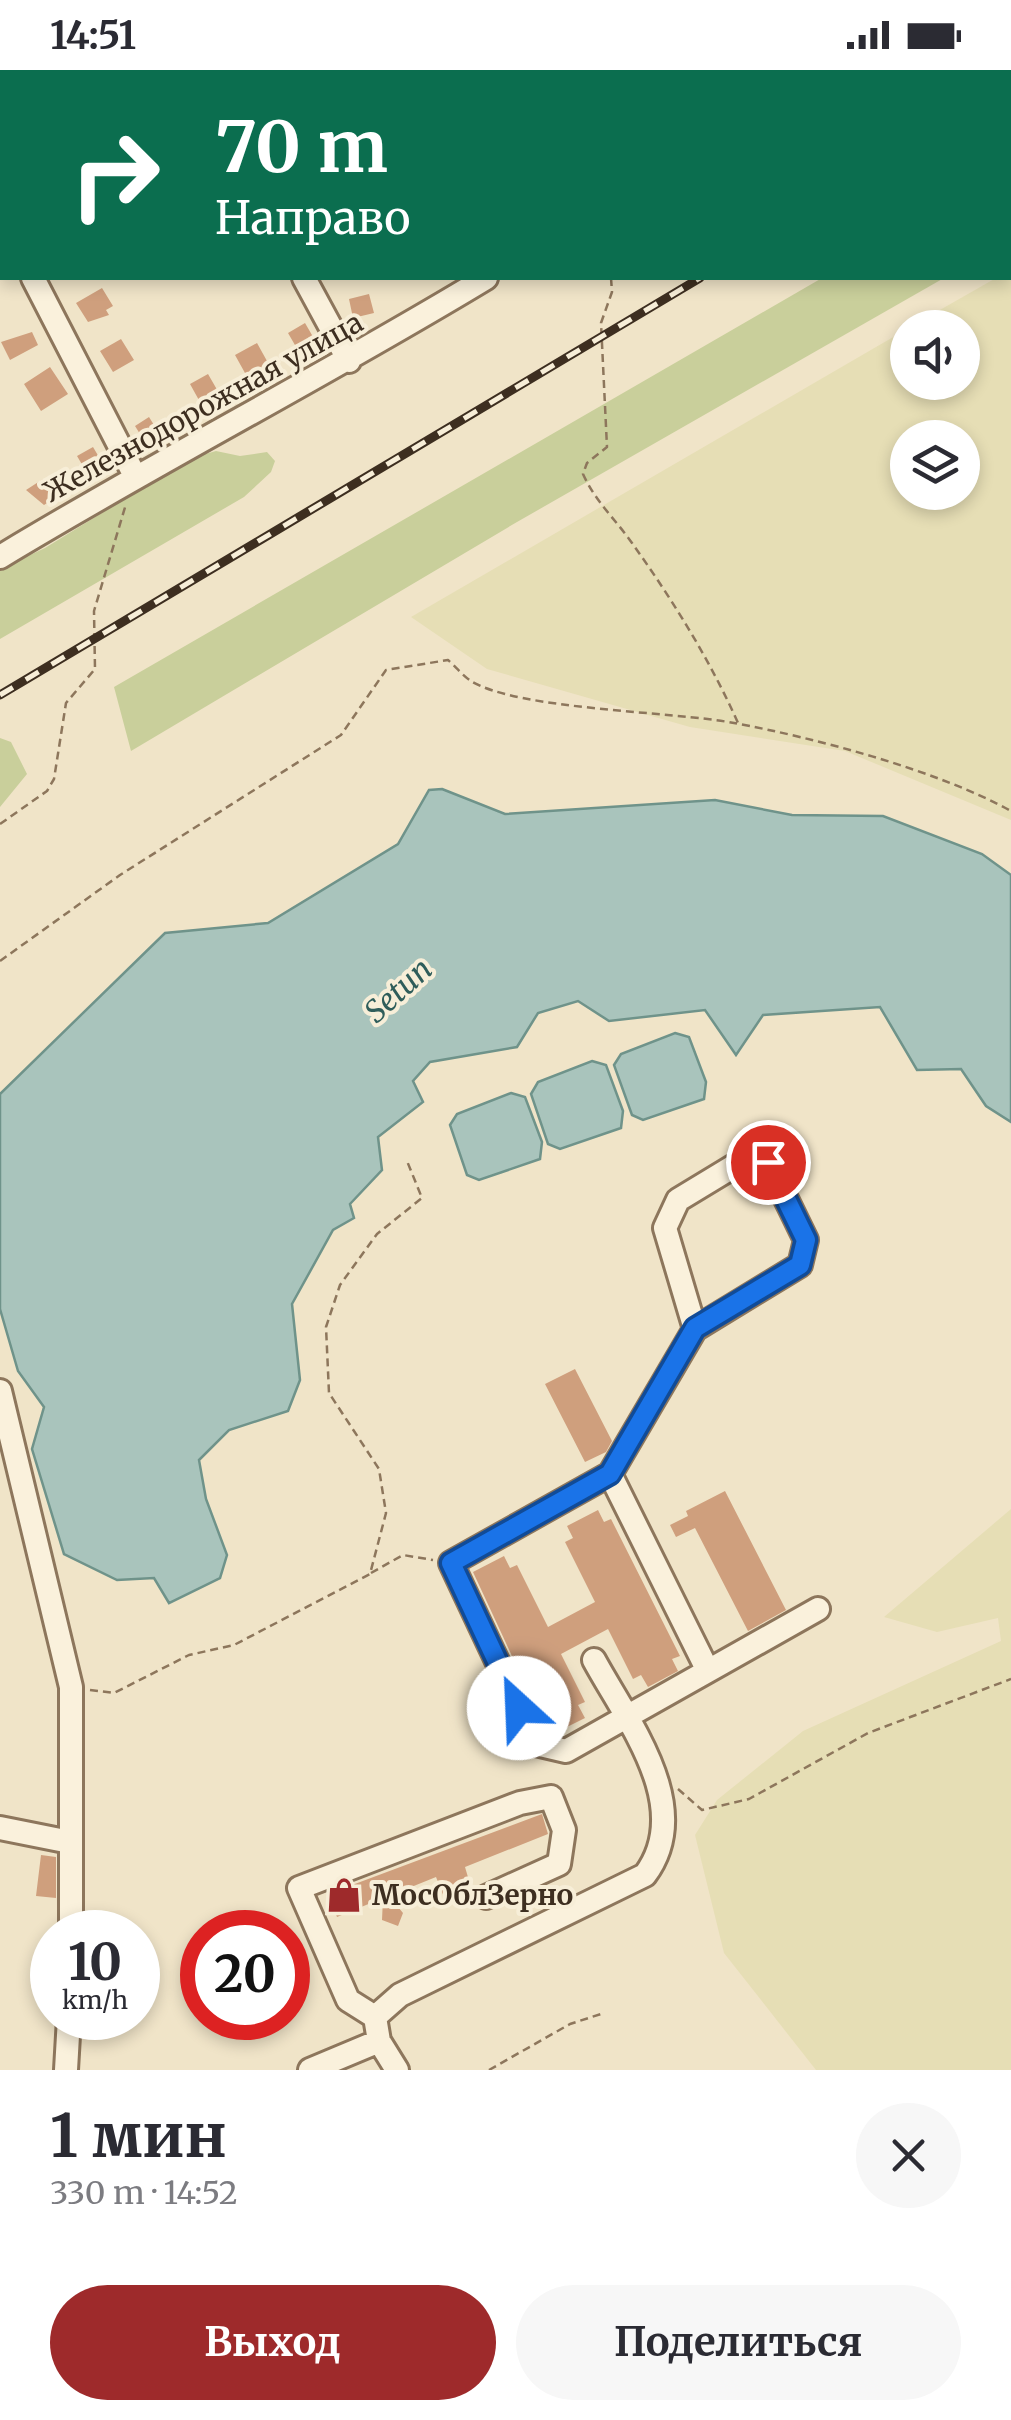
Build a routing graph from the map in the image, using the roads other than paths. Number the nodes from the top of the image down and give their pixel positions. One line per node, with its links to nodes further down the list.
1 (34, 280): 5 (street)
2 (305, 280): 4 (street)
3 (483, 280): 4 (street, Железнодорожная улица)
4 (349, 361): 5 (street, Железнодорожная улица)
5 (135, 476): 6 (street, Железнодорожная улица)
6 (0, 557)
7 (695, 1328): 7 (street); 10 (street)
8 (0, 1391): 9 (street)
9 (5, 1421): 16 (street)
10 (610, 1474): 13 (street); 14 (street)
11 (818, 1609): 13 (street)
12 (594, 1660): 14 (street)
13 (708, 1671): 14 (street)
14 (625, 1718): 19 (street)
15 (0, 1828): 16 (street)
16 (70, 1842): 18 (street)
17 (486, 1897): 19 (street)
18 (71, 1910)
19 (375, 2017): 21 (street)
20 (68, 2040): 22 (street)
21 (379, 2040): 23 (street); 24 (street)
22 (66, 2070)
23 (310, 2070)
24 (397, 2070)

